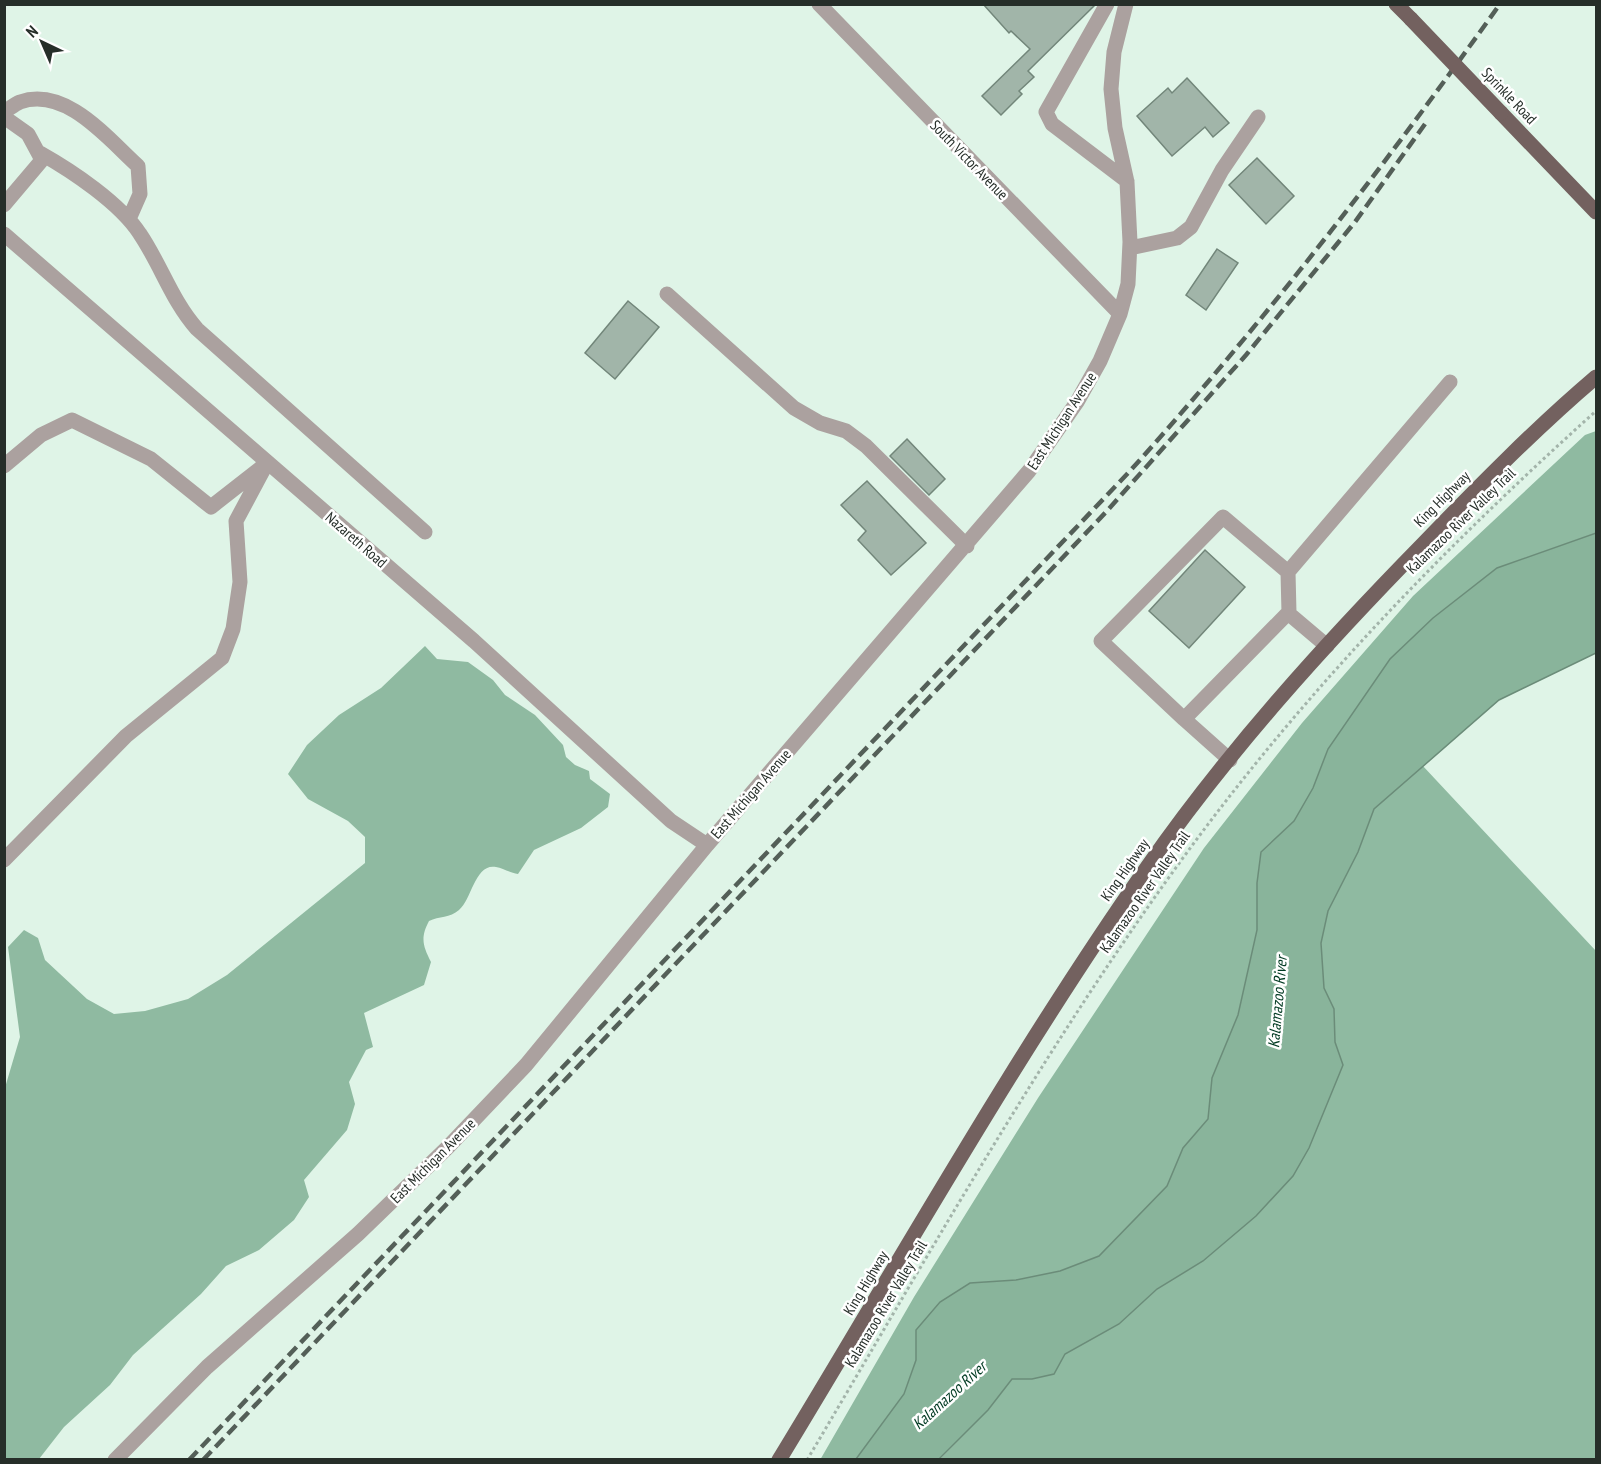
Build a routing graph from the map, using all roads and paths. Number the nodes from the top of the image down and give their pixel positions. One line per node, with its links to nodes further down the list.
1 (819, 4): 16 (street, South Victor Avenue)
2 (1107, 4): 9 (street)
3 (1126, 4): 9 (street, East Michigan Avenue)
4 (1396, 4): 11 (main road, Sprinkle Road, bridge)
5 (4, 112): 12 (street)
6 (4, 117): 8 (street)
7 (1258, 117): 14 (street)
8 (40, 153): 10 (street); 12 (street)
9 (1127, 181): 14 (street, East Michigan Avenue)
10 (4, 205)
11 (1596, 212)
12 (129, 219): 22 (street)
13 (4, 234): 20 (street, Nazareth Road)
14 (1130, 248): 16 (street, East Michigan Avenue)
15 (667, 294): 23 (street)
16 (1120, 314): 23 (street, East Michigan Avenue)
17 (1596, 376): 26 (main road, King Highway)
18 (1450, 382): 24 (street)
19 (1596, 411): 33 (path, Kalamazoo River Valley Trail)
20 (267, 463): 21 (street); 29 (street, Nazareth Road); 30 (street)
21 (4, 466)
22 (425, 532)
23 (967, 546): 29 (street, East Michigan Avenue)
24 (1288, 572): 25 (street); 27 (street)
25 (1289, 613): 26 (street); 27 (street)
26 (1327, 646): 28 (main road, King Highway)
27 (1184, 719): 28 (street)
28 (1230, 760): 32 (main road, King Highway)
29 (707, 845): 31 (street, East Michigan Avenue)
30 (4, 860)
31 (115, 1460)
32 (779, 1460)
33 (807, 1460)

